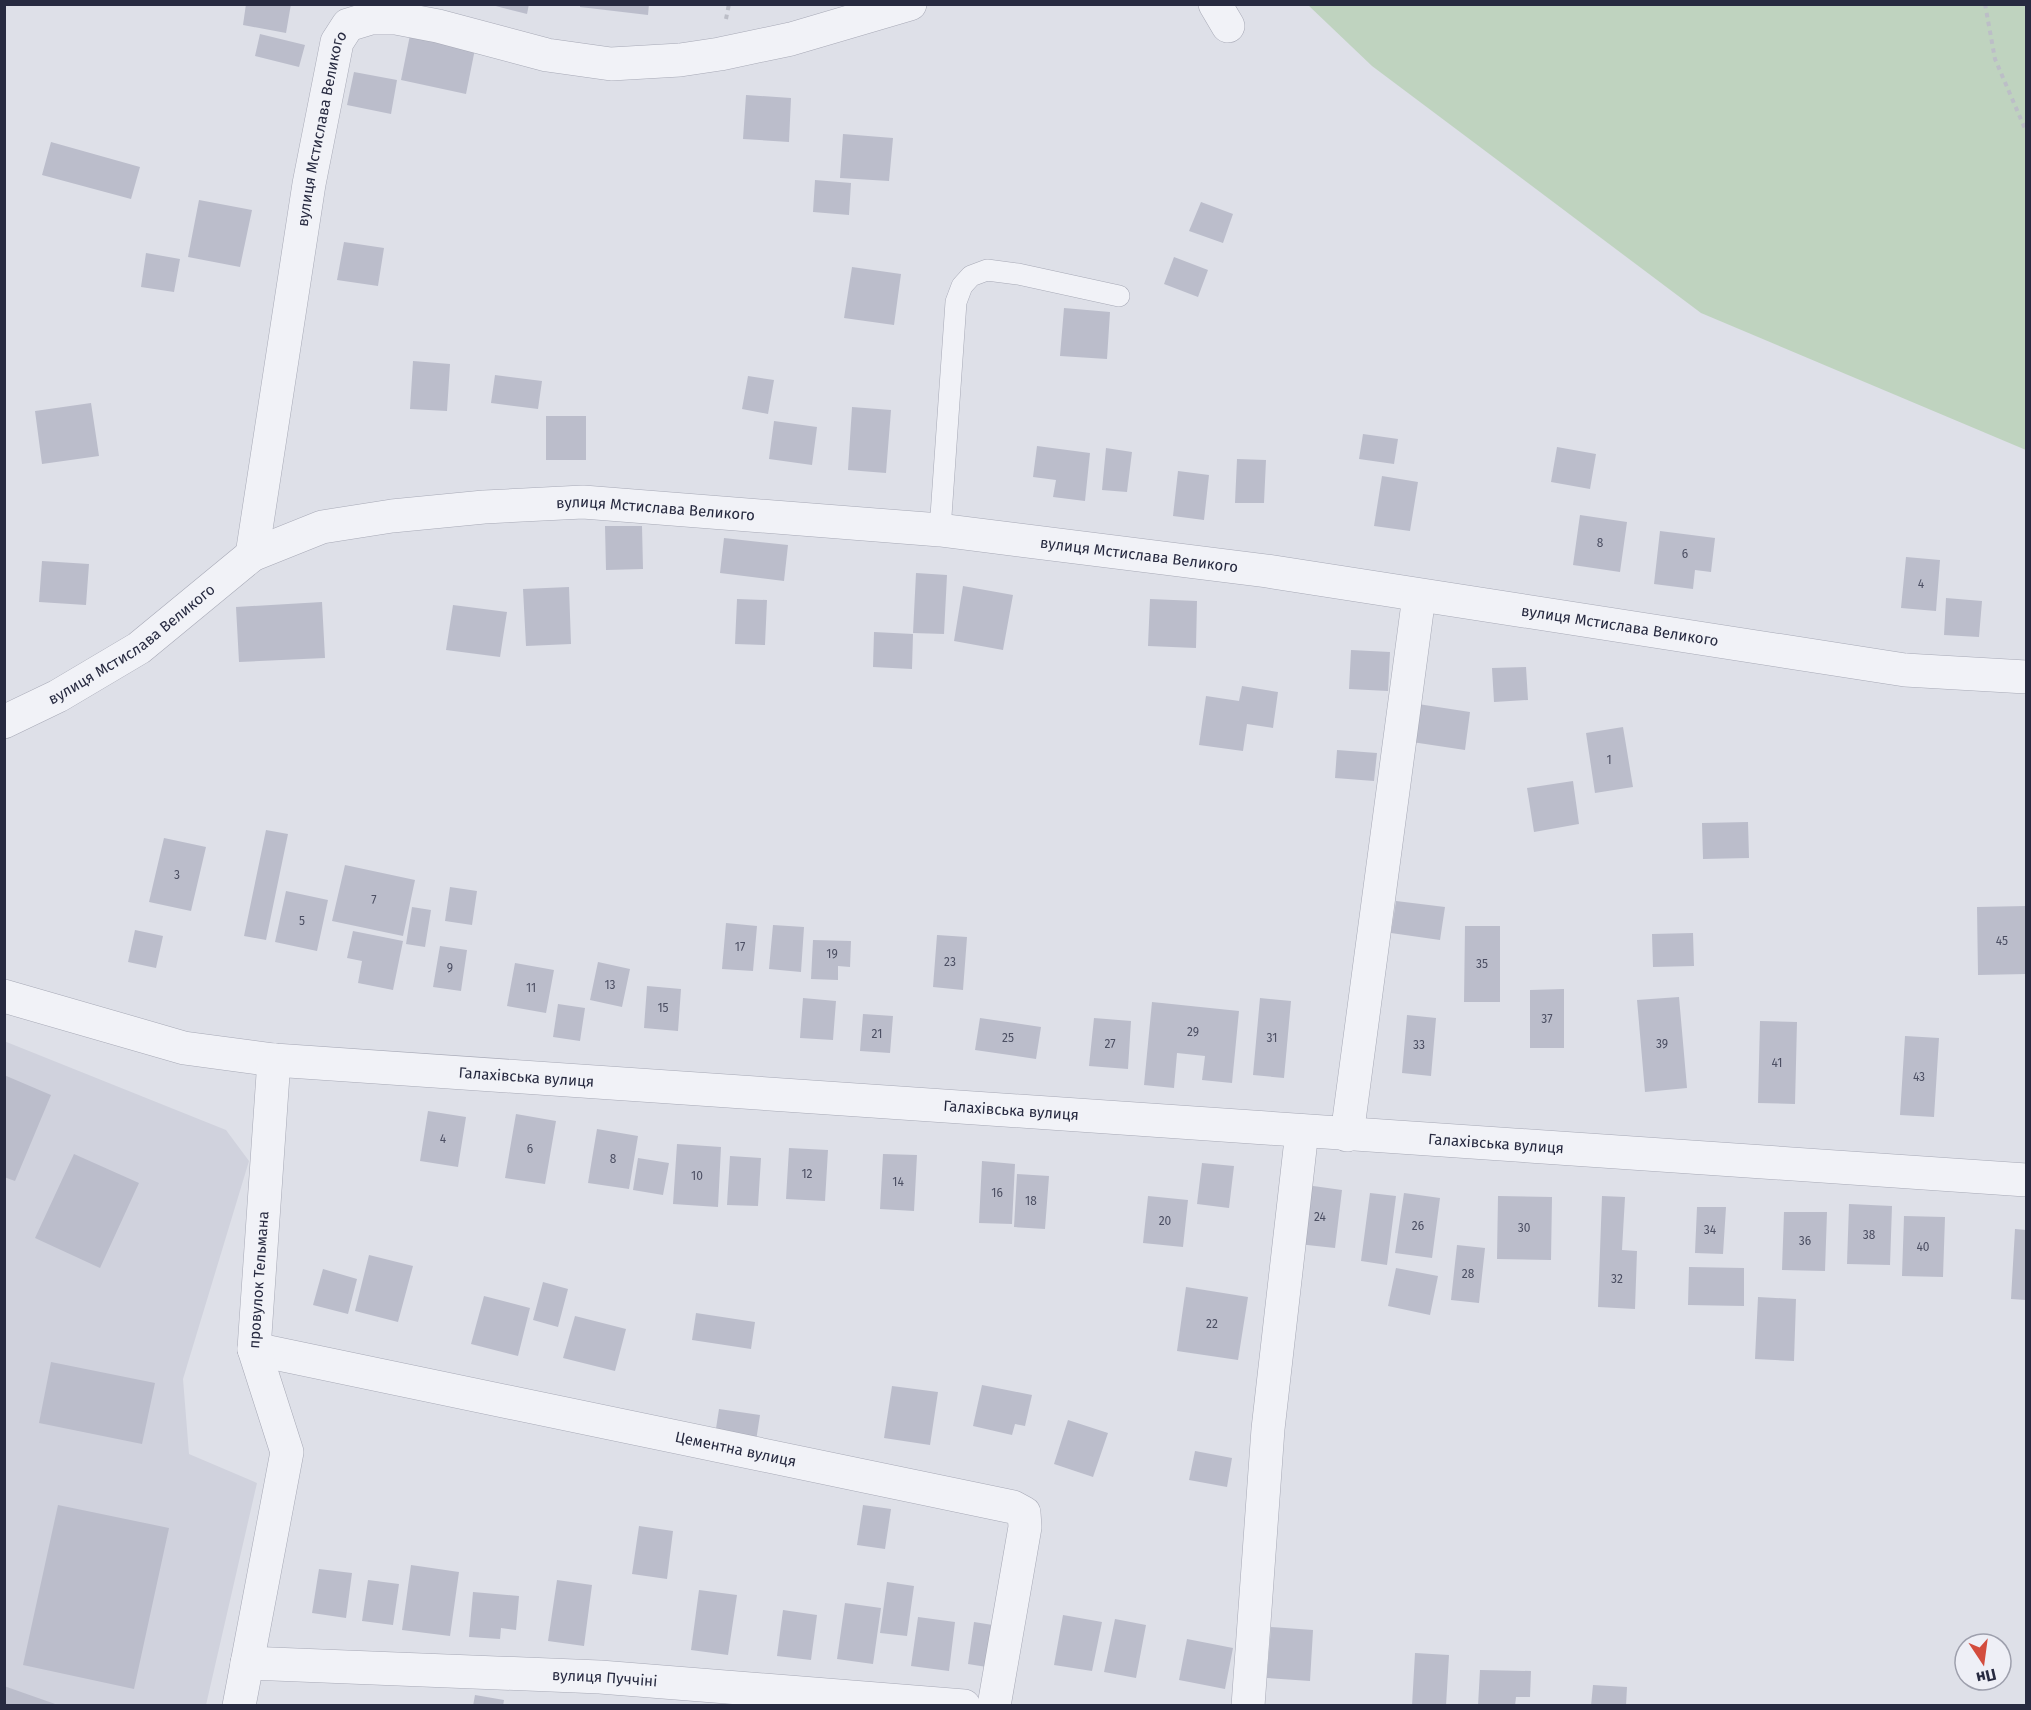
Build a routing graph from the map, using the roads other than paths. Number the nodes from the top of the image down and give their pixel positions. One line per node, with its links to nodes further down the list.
1 (910, 4): 4 (street, вулиця Мстислава Великого)
2 (1119, 296): 3 (lane)
3 (940, 530): 4 (street, вулиця Мстислава Великого); 5 (street, вулиця Мстислава Великого)
4 (252, 555): 7 (street, вулиця Мстислава Великого)
5 (1419, 596): 6 (street, вулиця Мстислава Великого); 11 (street)
6 (2026, 677)
7 (4, 722)
8 (4, 996): 9 (street, Галахівська вулиця)
9 (274, 1060): 10 (street, Галахівська вулиця); 13 (street, провулок Тельмана)
10 (1302, 1131): 11 (street, Галахівська вулиця); 18 (street)
11 (1347, 1135): 12 (street, Галахівська вулиця)
12 (2026, 1180)
13 (254, 1349): 14 (street, провулок Тельмана); 17 (street, Цементна вулиця)
14 (247, 1663): 15 (street, провулок Тельмана); 16 (street, вулиця Пуччіні)
15 (239, 1706)
16 (964, 1706)
17 (994, 1706)
18 (1248, 1706)

